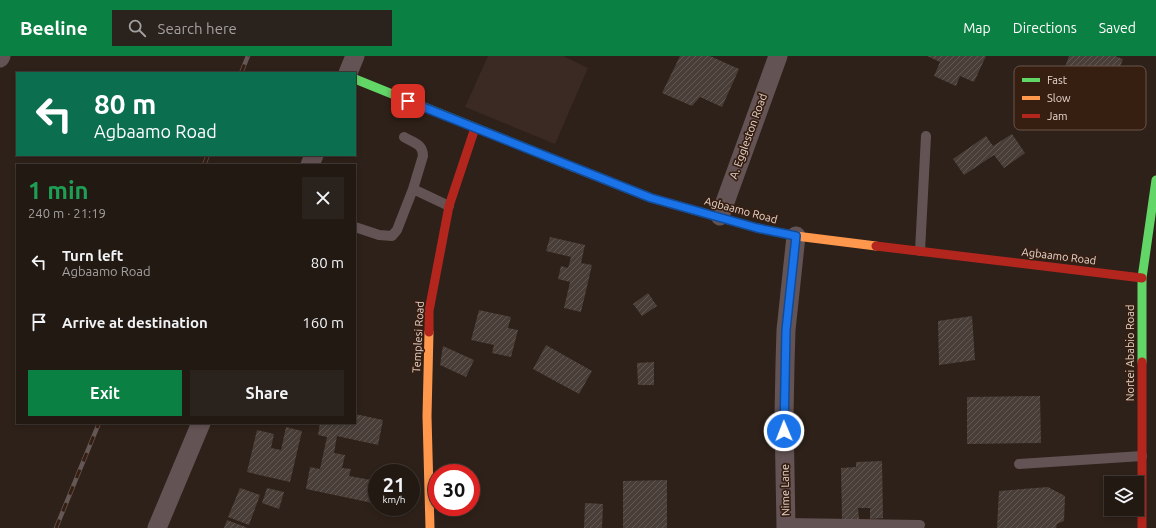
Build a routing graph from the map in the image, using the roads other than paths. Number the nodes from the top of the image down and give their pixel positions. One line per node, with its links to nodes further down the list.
1 (355, 56): 3 (street)
2 (778, 56): 11 (street, A. Eggleston Road)
3 (348, 72)
4 (356, 79): 5 (street, Agbaamo Road)
5 (475, 128): 10 (street, Templesi Road); 11 (street, Agbaamo Road)
6 (926, 136): 14 (lane)
7 (404, 138): 9 (lane)
8 (1156, 180): 15 (street, Nortei Ababio Road)
9 (413, 189): 10 (lane); 12 (lane)
10 (449, 206): 22 (street, Templesi Road)
11 (720, 216): 13 (street, Agbaamo Road)
12 (356, 227)
13 (796, 236): 14 (street, Agbaamo Road); 19 (street, Nime Lane)
14 (920, 251): 15 (street, Agbaamo Road)
15 (1142, 278): 17 (street, Nortei Ababio Road)
16 (201, 424): 21 (street)
17 (1142, 456): 18 (lane); 23 (street, Nortei Ababio Road)
18 (1019, 464)
19 (786, 525): 20 (lane)
20 (920, 525)
21 (156, 528)
22 (430, 528)
23 (1142, 528)

